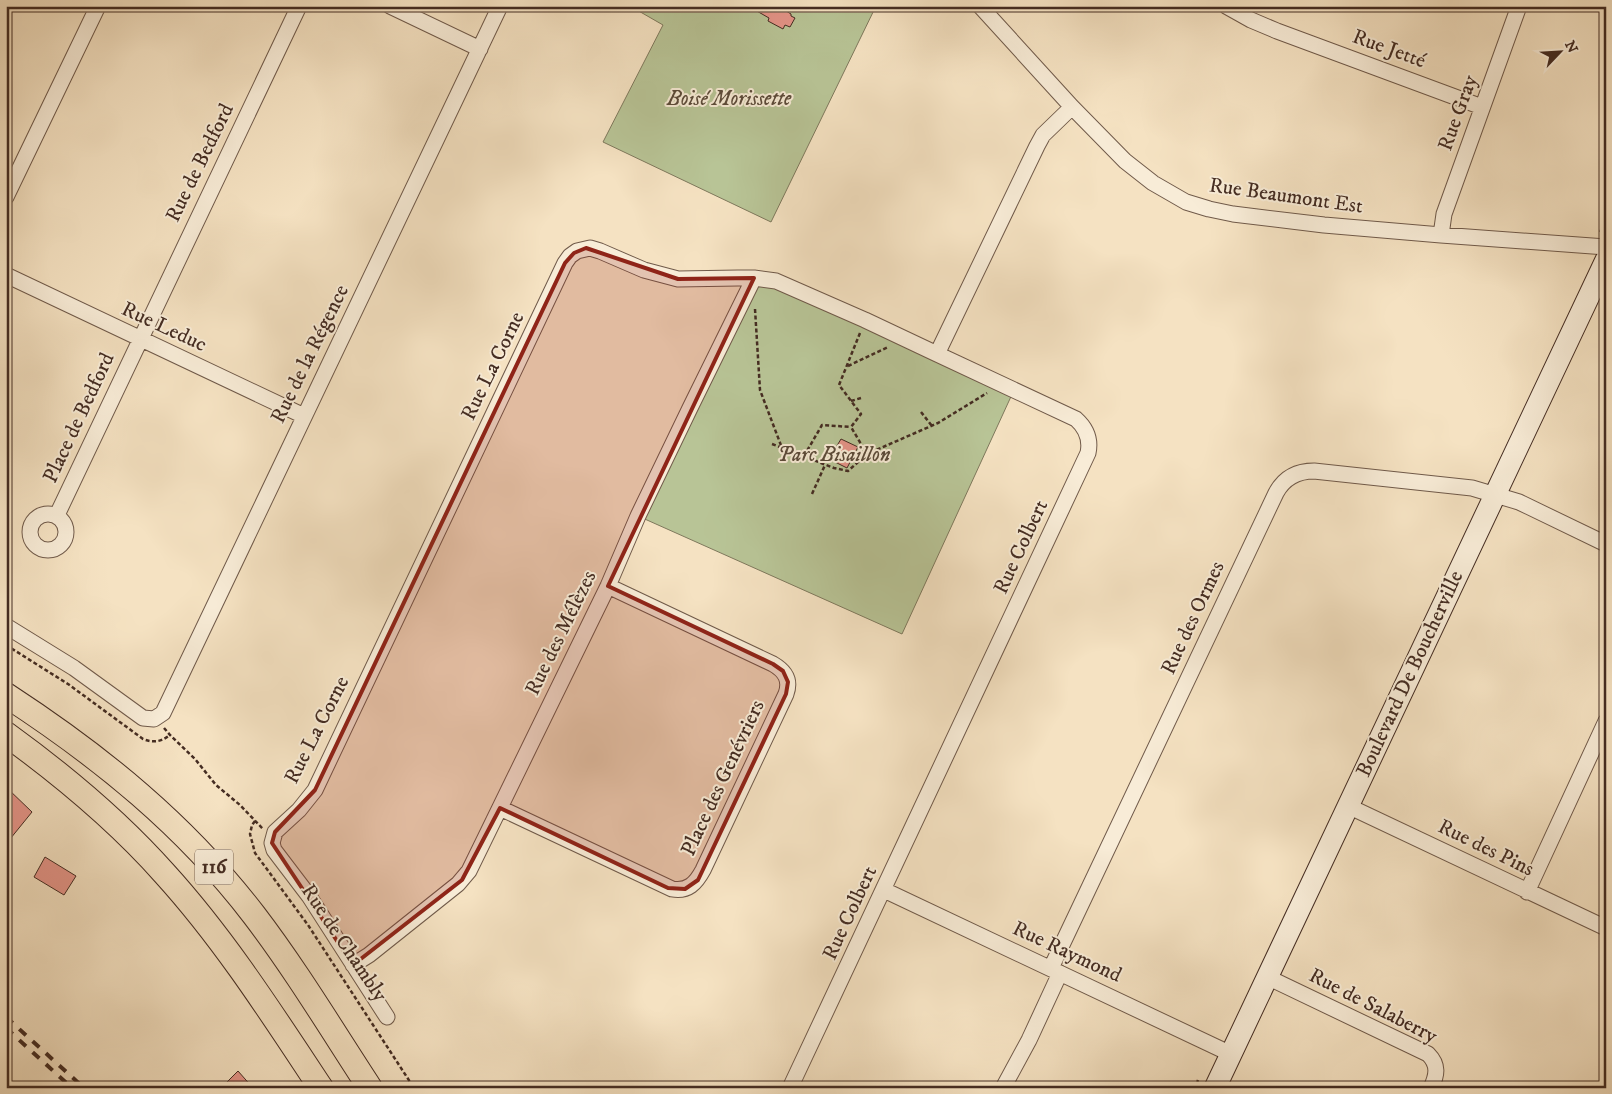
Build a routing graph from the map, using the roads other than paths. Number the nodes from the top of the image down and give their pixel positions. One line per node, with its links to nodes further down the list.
1 (98, 6): 11 (street)
2 (299, 6): 17 (street, Rue de Bedford)
3 (390, 6): 8 (street)
4 (500, 6): 8 (street, Rue de la Régence)
5 (980, 6): 9 (street, Rue Beaumont Est)
6 (1226, 6): 10 (street, Rue Jetté)
7 (1519, 6): 10 (street, Rue Gray)
8 (480, 49): 19 (street, Rue de la Régence)
9 (1072, 107): 12 (street, Rue Beaumont Est); 18 (street)
10 (1482, 107): 12 (street, Rue Gray)
11 (6, 197)
12 (1441, 235): 13 (street, Rue Beaumont Est)
13 (1606, 247)
14 (1606, 260): 20 (street, Boulevard De Boucherville)
15 (6, 275): 17 (street, Rue Leduc)
16 (754, 278): 18 (street, Rue La Corne); 23 (street, Rue des Mélèzes); 30 (street, Rue La Corne)
17 (140, 339): 19 (street, Rue Leduc); 21 (street, Place de Bedford)
18 (937, 354): 31 (street, Rue Colbert)
19 (304, 416): 24 (street, Rue de la Régence)
20 (1495, 495): 22 (street, Rue des Ormes); 28 (street, Boulevard De Boucherville); 35 (street, Rue des Ormes)
21 (57, 515)
22 (1606, 544)
23 (608, 586): 29 (street, Rue des Mélèzes); 29 (street, Place des Genévriers)
24 (6, 626)
25 (6, 695): 40 (main road, 116)
26 (1606, 721): 32 (street)
27 (6, 734): 39 (main road, 116)
28 (1348, 806): 32 (street, Rue des Pins); 36 (street, Boulevard De Boucherville)
29 (500, 808): 34 (street, Rue des Mélèzes)
30 (269, 834): 34 (street, Rue de Chambly)
31 (884, 890): 35 (street, Rue Raymond); 41 (street, Rue Colbert)
32 (1527, 892): 33 (street, Rue des Pins)
33 (1606, 928)
34 (353, 965): 37 (street, Rue de Chambly)
35 (1056, 970): 38 (street, Rue Raymond); 42 (street, Rue des Ormes)
36 (1267, 977): 38 (street, Boulevard De Boucherville); 44 (street, Rue de Salaberry)
37 (387, 1017)
38 (1230, 1054): 43 (street, Boulevard De Boucherville)
39 (320, 1088)
40 (370, 1088)
41 (790, 1088)
42 (1003, 1088)
43 (1215, 1088)
44 (1431, 1088)

